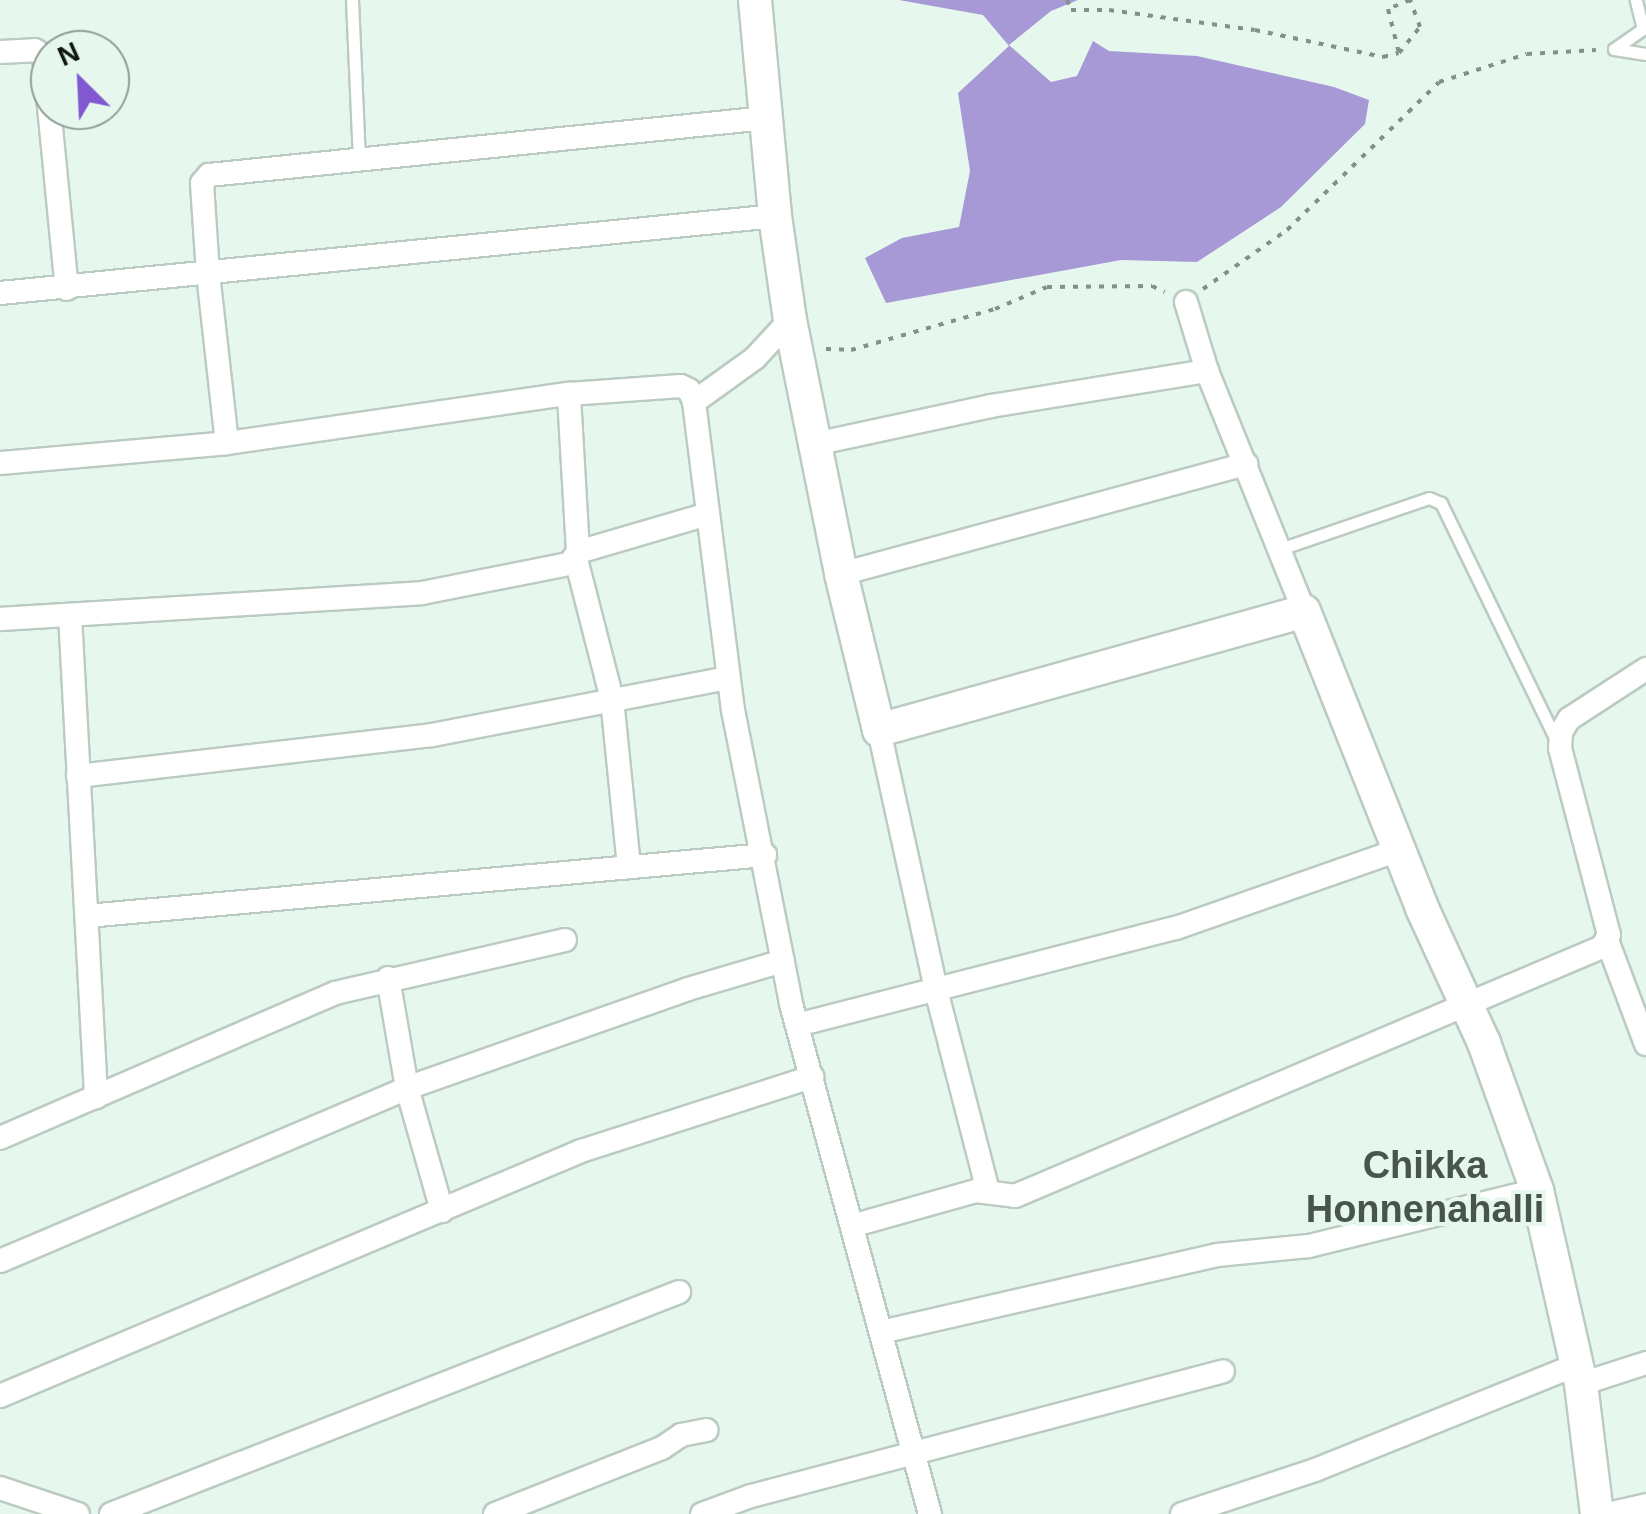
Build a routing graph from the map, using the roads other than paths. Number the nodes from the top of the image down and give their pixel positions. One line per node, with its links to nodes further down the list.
1 (352, 0): 7 (lane)
2 (755, 0): 6 (street)
3 (1636, 0): 5 (lane)
4 (0, 52): 10 (street)
5 (1646, 54)
6 (766, 118): 7 (street); 8 (street)
7 (359, 158): 9 (street)
8 (775, 216): 9 (street); 13 (street)
9 (208, 274): 10 (street); 17 (street)
10 (67, 288): 11 (street)
11 (0, 293)
12 (1186, 302): 14 (street)
13 (790, 320): 16 (street); 18 (street)
14 (1207, 371): 18 (street); 20 (street)
15 (569, 394): 16 (street); 17 (street); 23 (street)
16 (694, 402): 21 (street)
17 (227, 444): 19 (street)
18 (815, 444): 24 (street)
19 (0, 463)
20 (1246, 464): 22 (street); 24 (street)
21 (708, 514): 23 (street); 29 (street)
22 (1280, 549): 25 (street); 32 (lane)
23 (577, 555): 26 (street); 30 (street)
24 (841, 574): 31 (street)
25 (1304, 610): 31 (street); 34 (street)
26 (70, 615): 27 (street); 33 (street)
27 (0, 619)
28 (1646, 669): 32 (street)
29 (729, 678): 30 (street); 35 (street)
30 (612, 700): 33 (street); 36 (street)
31 (879, 730): 42 (street)
32 (1560, 748): 39 (street)
33 (78, 776): 37 (street)
34 (1399, 850): 42 (street); 43 (street)
35 (765, 855): 36 (street); 40 (street)
36 (629, 867): 37 (street)
37 (86, 916): 48 (street)
38 (565, 940): 41 (street)
39 (1608, 943): 43 (street); 45 (street)
40 (783, 961): 44 (street); 47 (street)
41 (388, 978): 47 (street); 48 (street)
42 (936, 990): 44 (street); 50 (street)
43 (1467, 1006): 50 (street); 51 (street)
44 (797, 1026): 46 (street)
45 (1646, 1044)
46 (812, 1077): 52 (street); 53 (street)
47 (407, 1088): 52 (street); 54 (street)
48 (96, 1097): 49 (street)
49 (0, 1138)
50 (988, 1190): 53 (street)
51 (1538, 1190): 56 (street); 59 (street)
52 (442, 1211): 60 (street)
53 (854, 1225): 56 (street)
54 (0, 1262)
55 (678, 1292): 66 (street)
56 (881, 1332): 62 (street)
57 (1646, 1363): 59 (street)
58 (1223, 1371): 62 (street)
59 (1578, 1375): 70 (street); 71 (street)
60 (0, 1396)
61 (706, 1430): 67 (street)
62 (914, 1455): 68 (street); 69 (street)
63 (0, 1488): 65 (street)
64 (1646, 1505): 72 (street)
65 (78, 1514)
66 (110, 1514)
67 (495, 1514)
68 (702, 1514)
69 (930, 1514)
70 (1182, 1514)
71 (1597, 1514)
72 (1608, 1514)

